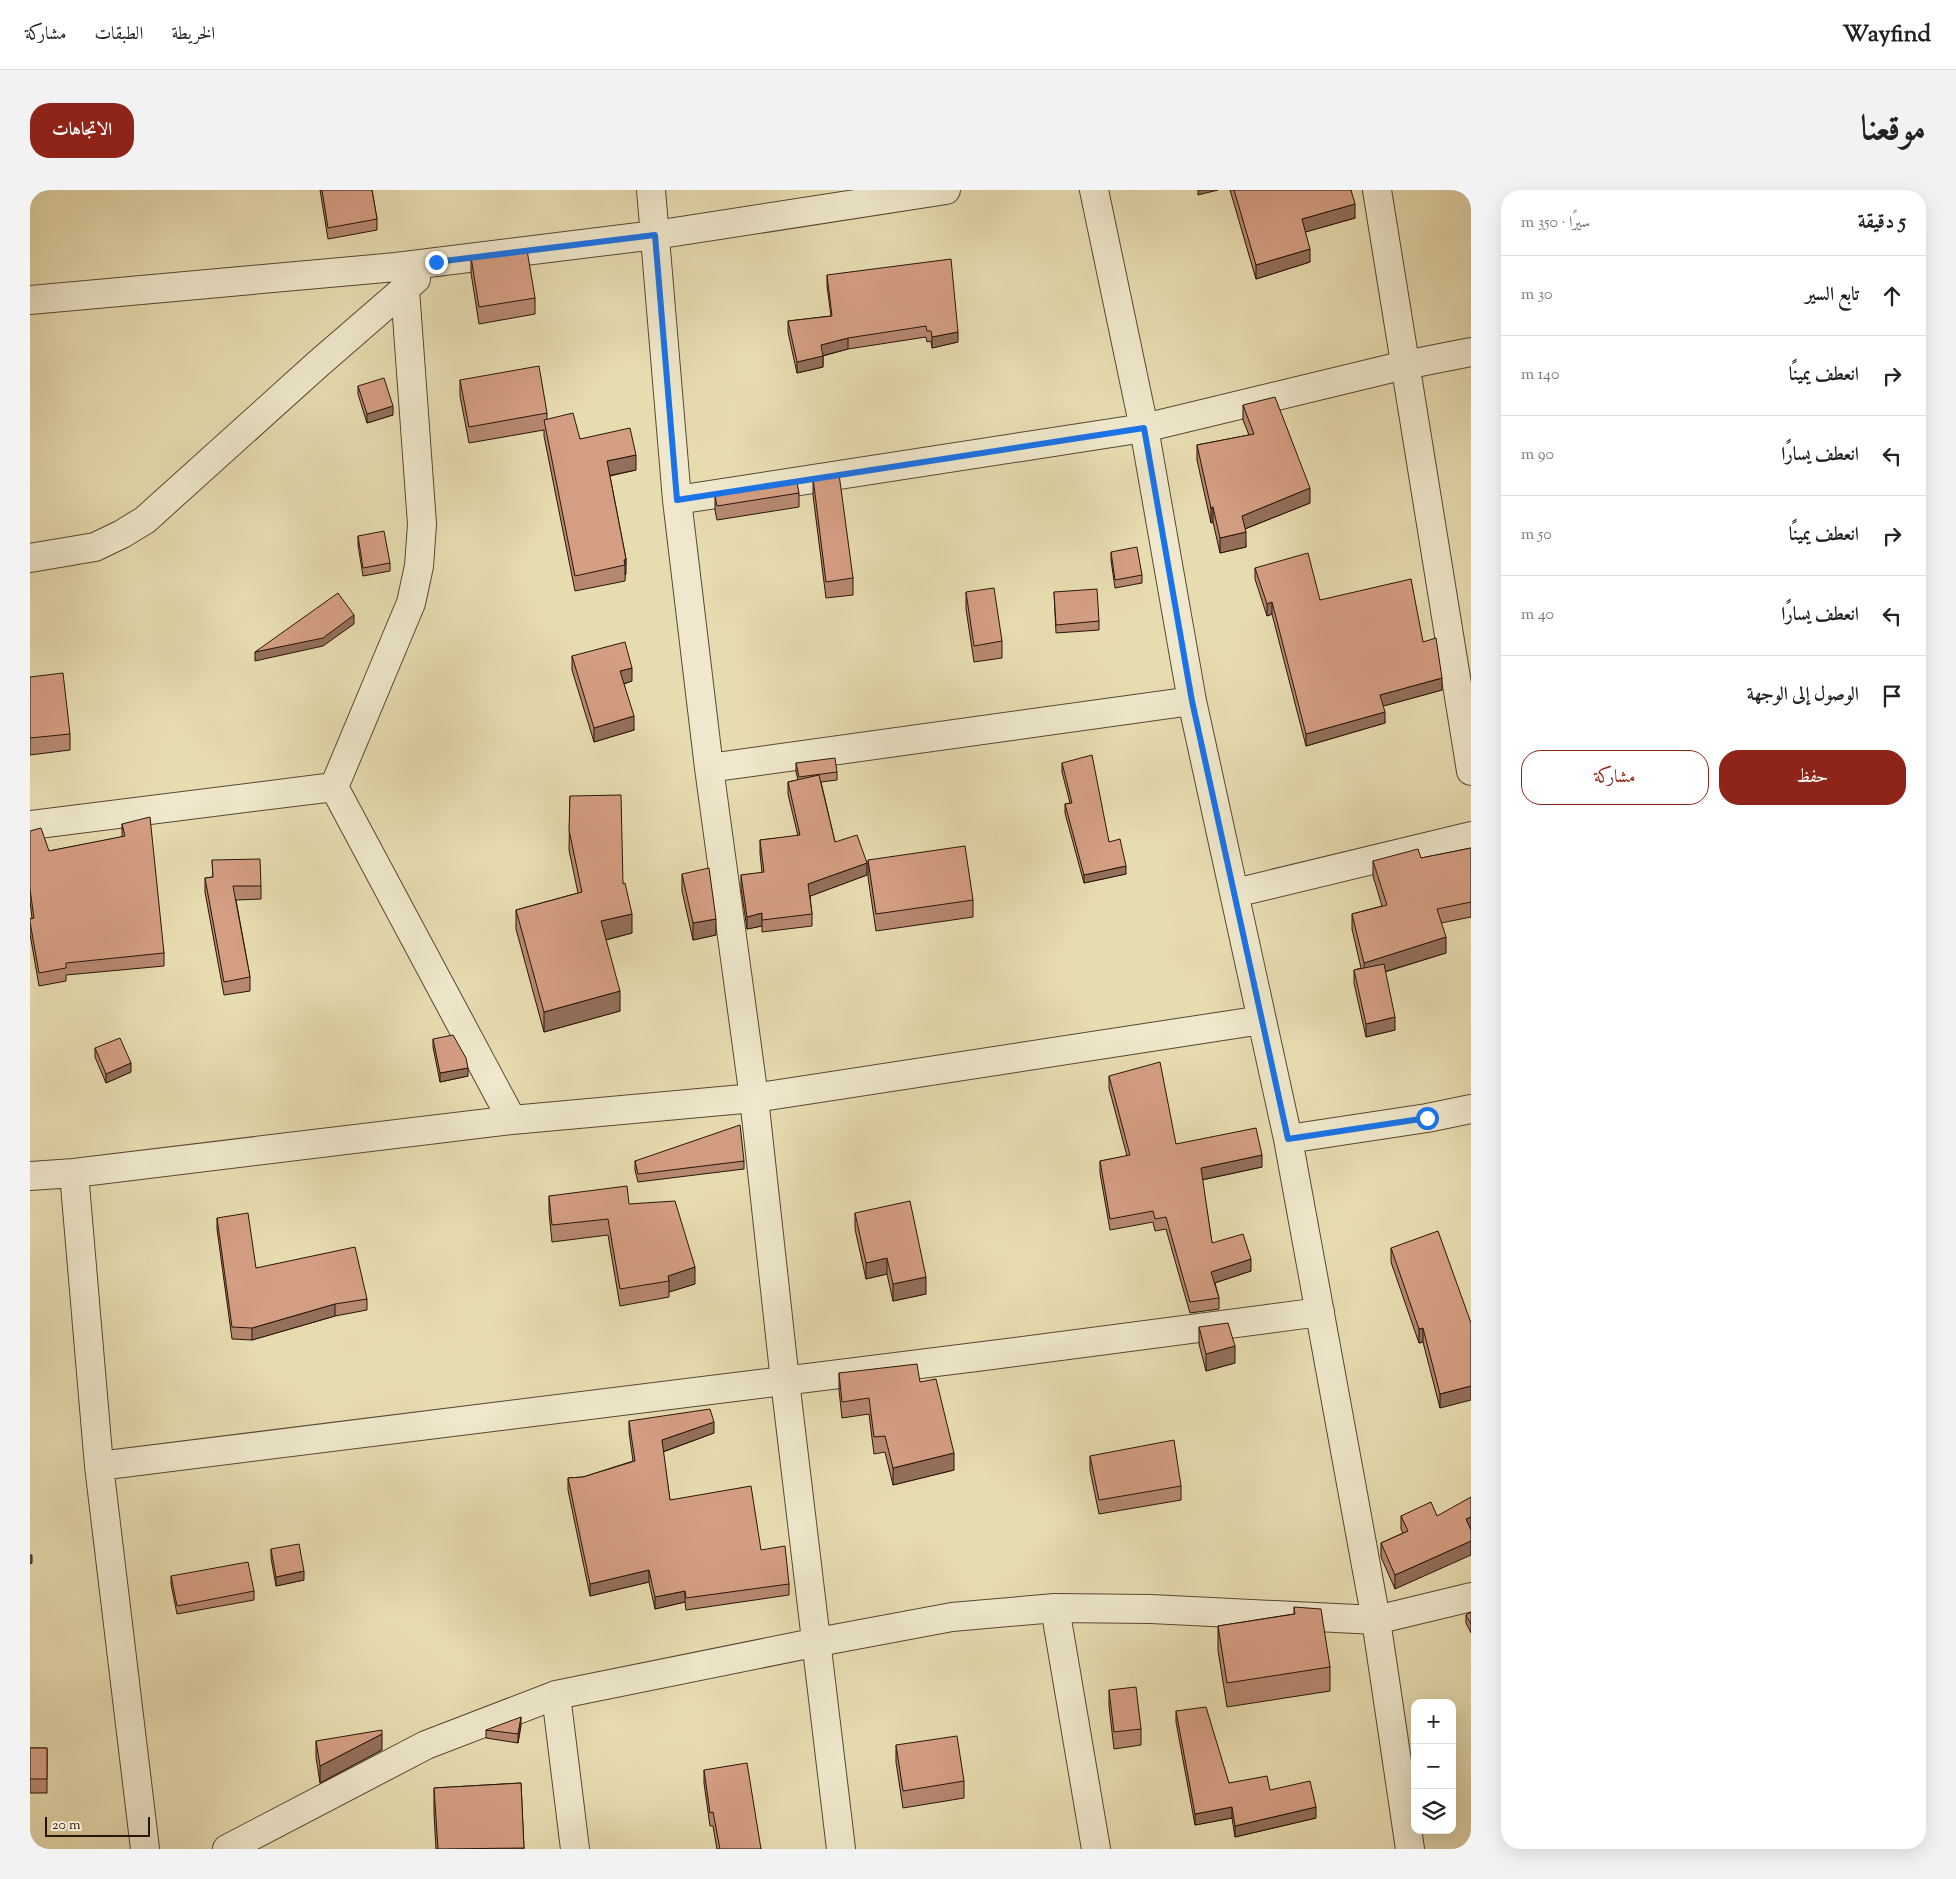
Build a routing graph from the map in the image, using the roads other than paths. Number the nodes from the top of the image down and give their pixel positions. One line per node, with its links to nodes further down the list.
1 (651, 190): 5 (street)
2 (946, 190): 5 (street)
3 (1094, 190): 11 (street)
4 (1377, 190): 10 (street)
5 (655, 235): 6 (street); 12 (street)
6 (436, 262): 7 (street); 8 (street)
7 (405, 289): 13 (street); 17 (street)
8 (30, 300)
9 (1471, 352): 10 (street)
10 (1405, 365): 11 (street); 16 (street)
11 (1144, 428): 12 (street); 14 (street)
12 (677, 500): 15 (street)
13 (30, 558)
14 (1192, 701): 15 (street); 20 (street)
15 (709, 768): 22 (street)
16 (1471, 771)
17 (334, 786): 18 (street); 24 (street)
18 (30, 824)
19 (1471, 836): 20 (street)
20 (1235, 893): 21 (street)
21 (1262, 1020): 22 (street); 25 (street)
22 (754, 1098): 24 (street); 29 (street)
23 (1471, 1109): 25 (street)
24 (512, 1120): 26 (street)
25 (1288, 1139): 28 (street)
26 (74, 1173): 27 (street); 30 (street)
27 (30, 1176)
28 (1320, 1312): 29 (street); 33 (street)
29 (785, 1381): 30 (street); 34 (street)
30 (99, 1466): 36 (street)
31 (1471, 1597): 33 (street)
32 (1055, 1608): 33 (street); 34 (street); 40 (street)
33 (1376, 1620): 41 (street)
34 (818, 1642): 35 (street); 39 (street)
35 (556, 1695): 37 (street); 38 (street)
36 (145, 1849)
37 (226, 1849)
38 (575, 1849)
39 (841, 1849)
40 (1096, 1849)
41 (1410, 1849)

